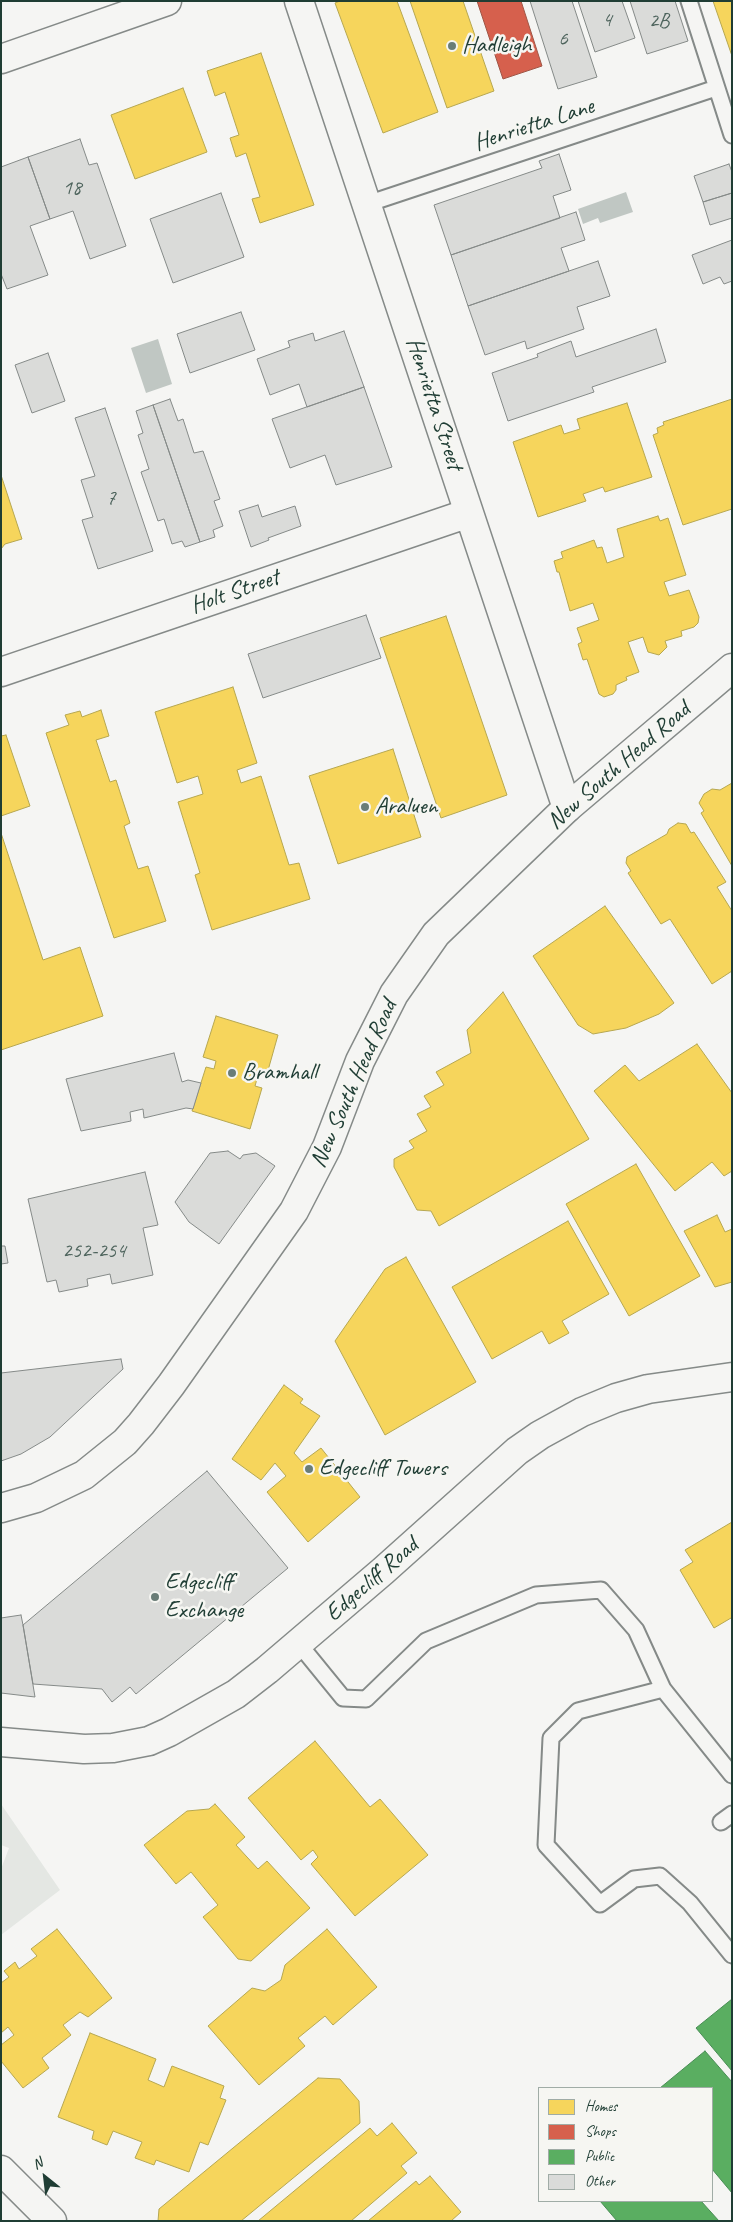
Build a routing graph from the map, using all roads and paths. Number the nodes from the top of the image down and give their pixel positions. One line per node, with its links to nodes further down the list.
1 (167, 1): 4 (street)
2 (299, 1): 7 (street, Henrietta Street)
3 (689, 1): 5 (lane)
4 (1, 59)
5 (716, 88): 6 (lane); 7 (lane, Henrietta Lane)
6 (732, 135)
7 (367, 204): 8 (street, Henrietta Street)
8 (469, 513): 10 (street, Holt Street); 11 (street, Henrietta Street)
9 (732, 668): 11 (street, New South Head Road)
10 (1, 672)
11 (568, 808): 13 (street, New South Head Road)
12 (732, 1377): 14 (street, Edgecliff Road)
13 (1, 1508)
14 (299, 1644): 15 (lane); 16 (street, Edgecliff Road)
15 (662, 1689): 17 (lane); 18 (lane)
16 (1, 1742)
17 (732, 1775)
18 (732, 1955)
19 (1, 2170): 20 (street)
20 (52, 2221)

